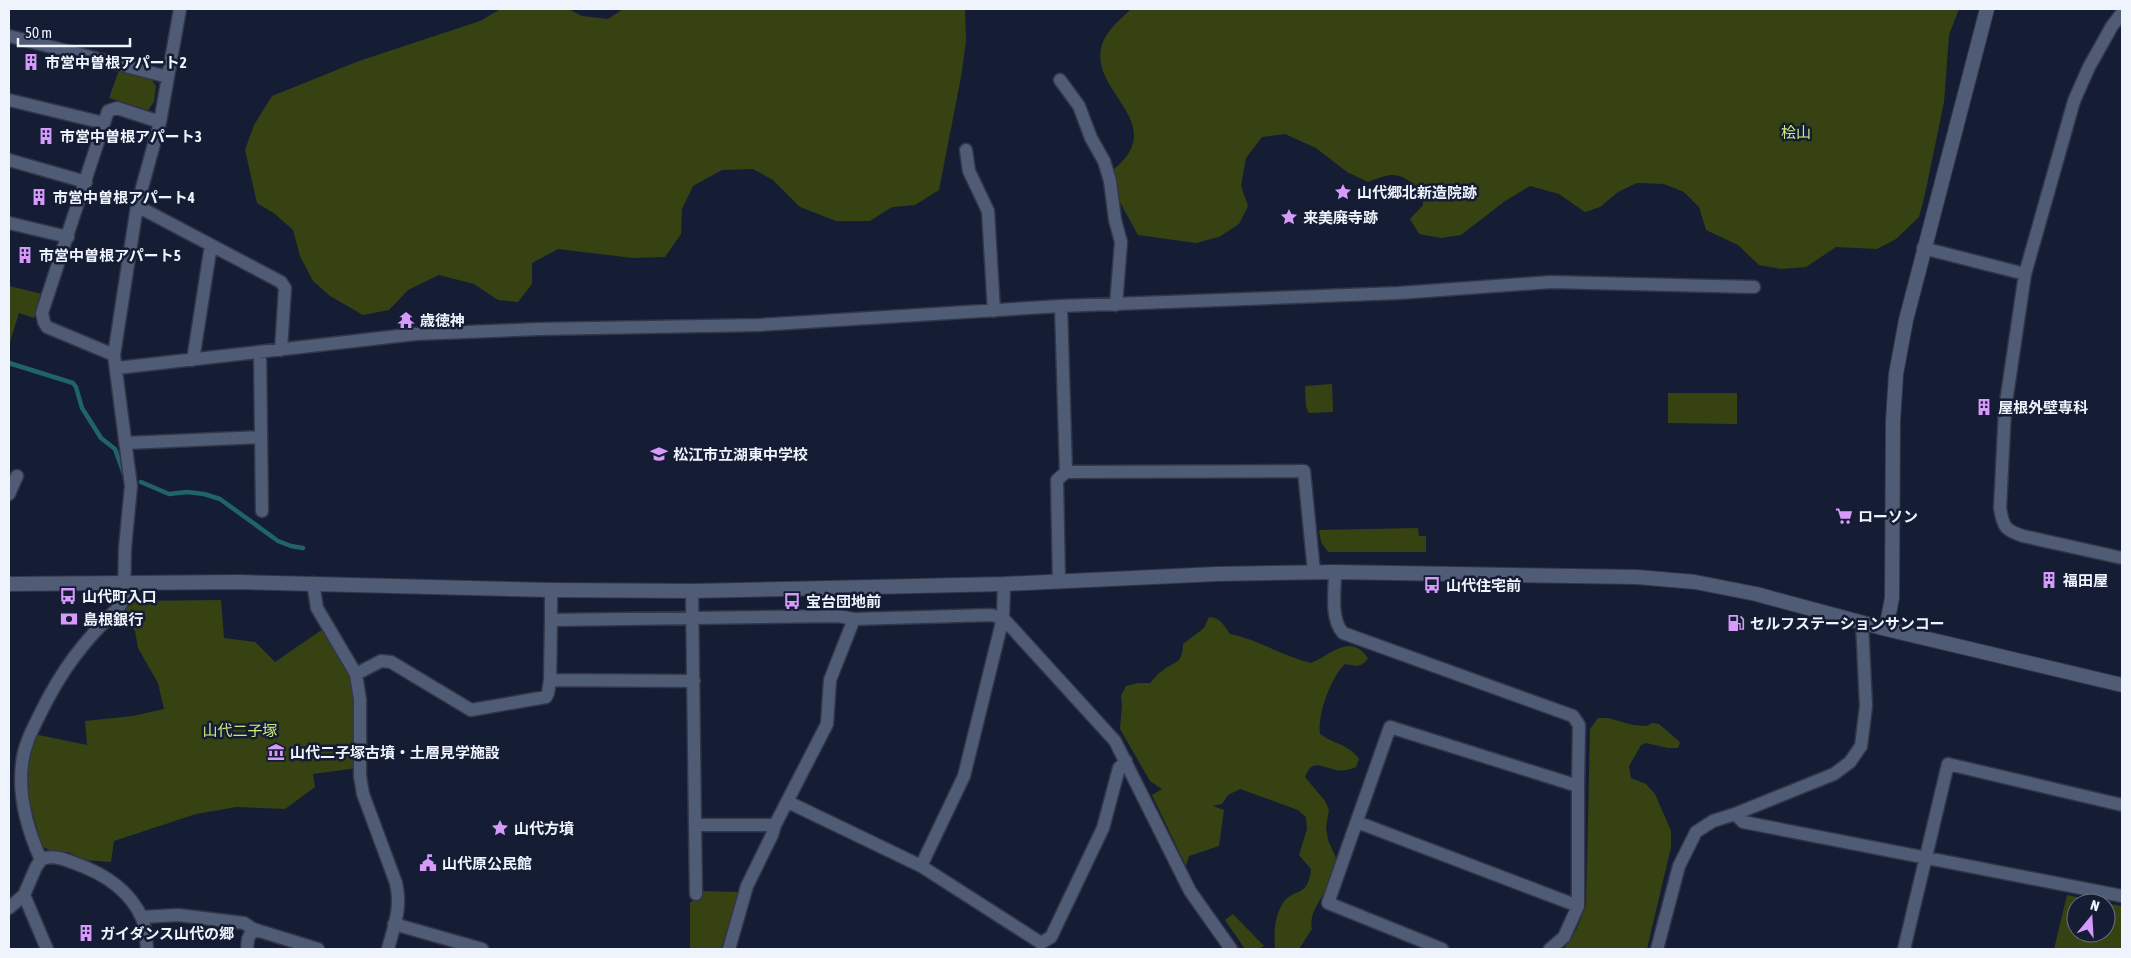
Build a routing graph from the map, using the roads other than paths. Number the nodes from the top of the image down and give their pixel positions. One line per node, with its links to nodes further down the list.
1 (180, 9): 5 (street)
2 (1987, 9): 17 (street)
3 (2122, 13): 18 (street)
4 (9, 36): 5 (street)
5 (168, 76): 8 (street)
6 (1060, 80): 20 (street)
7 (9, 100): 9 (street)
8 (160, 122): 9 (street); 13 (street)
9 (104, 124): 12 (street)
10 (966, 150): 22 (street)
11 (9, 160): 12 (street)
12 (86, 182): 15 (street)
13 (137, 206): 16 (street); 25 (street)
14 (9, 223): 15 (street)
15 (68, 237): 25 (street)
16 (211, 245): 23 (street); 26 (street)
17 (1923, 248): 18 (street); 49 (street)
18 (2024, 274): 34 (street)
19 (1754, 287): 20 (street)
20 (1116, 305): 21 (street)
21 (1061, 306): 22 (street); 30 (street)
22 (994, 311): 23 (street)
23 (281, 350): 24 (street)
24 (260, 352): 26 (street); 28 (street)
25 (114, 355): 27 (street)
26 (193, 360): 27 (street)
27 (116, 368): 29 (street)
28 (261, 437): 29 (street); 33 (street)
29 (126, 443): 37 (street)
30 (1066, 472): 35 (street); 38 (street)
31 (16, 476): 32 (street)
32 (9, 494)
33 (262, 511)
34 (2122, 558)
35 (1314, 572): 36 (street); 38 (street)
36 (1334, 572): 48 (street); 55 (street)
37 (125, 582): 39 (street); 40 (street); 63 (street)
38 (1059, 582): 41 (street)
39 (314, 583): 42 (street); 50 (street)
40 (9, 584)
41 (1004, 584): 43 (street); 44 (street)
42 (552, 590): 43 (street); 47 (street)
43 (692, 591): 45 (street)
44 (1003, 618): 46 (street); 54 (street); 64 (street)
45 (692, 619): 46 (street); 47 (street); 52 (street)
46 (854, 619): 56 (street)
47 (551, 620): 51 (street)
48 (1862, 623): 49 (street); 58 (street)
49 (1886, 629): 53 (street)
50 (356, 674): 51 (street); 71 (street)
51 (550, 680): 52 (street)
52 (694, 681): 60 (street)
53 (2122, 685)
54 (1126, 761): 64 (street); 80 (street)
55 (1578, 786): 59 (street); 68 (street)
56 (788, 802): 61 (street); 64 (street)
57 (2122, 805): 62 (street)
58 (1735, 814): 62 (street); 83 (street)
59 (1357, 822): 68 (street); 81 (street)
60 (695, 825): 61 (street); 65 (street)
61 (775, 825): 79 (street)
62 (1925, 858): 67 (street); 84 (street)
63 (41, 860): 66 (street); 70 (street)
64 (921, 866)
65 (696, 894)
66 (24, 895): 69 (street); 73 (street)
67 (2122, 896)
68 (1578, 906): 82 (street)
69 (9, 908)
70 (142, 917): 72 (street); 74 (street)
71 (394, 924): 77 (street); 78 (street)
72 (253, 929): 75 (street); 76 (street)
73 (47, 949)
74 (147, 949)
75 (247, 949)
76 (318, 949)
77 (388, 949)
78 (482, 949)
79 (729, 949)
80 (1230, 949)
81 (1442, 949)
82 (1550, 949)
83 (1656, 949)
84 (1904, 949)

